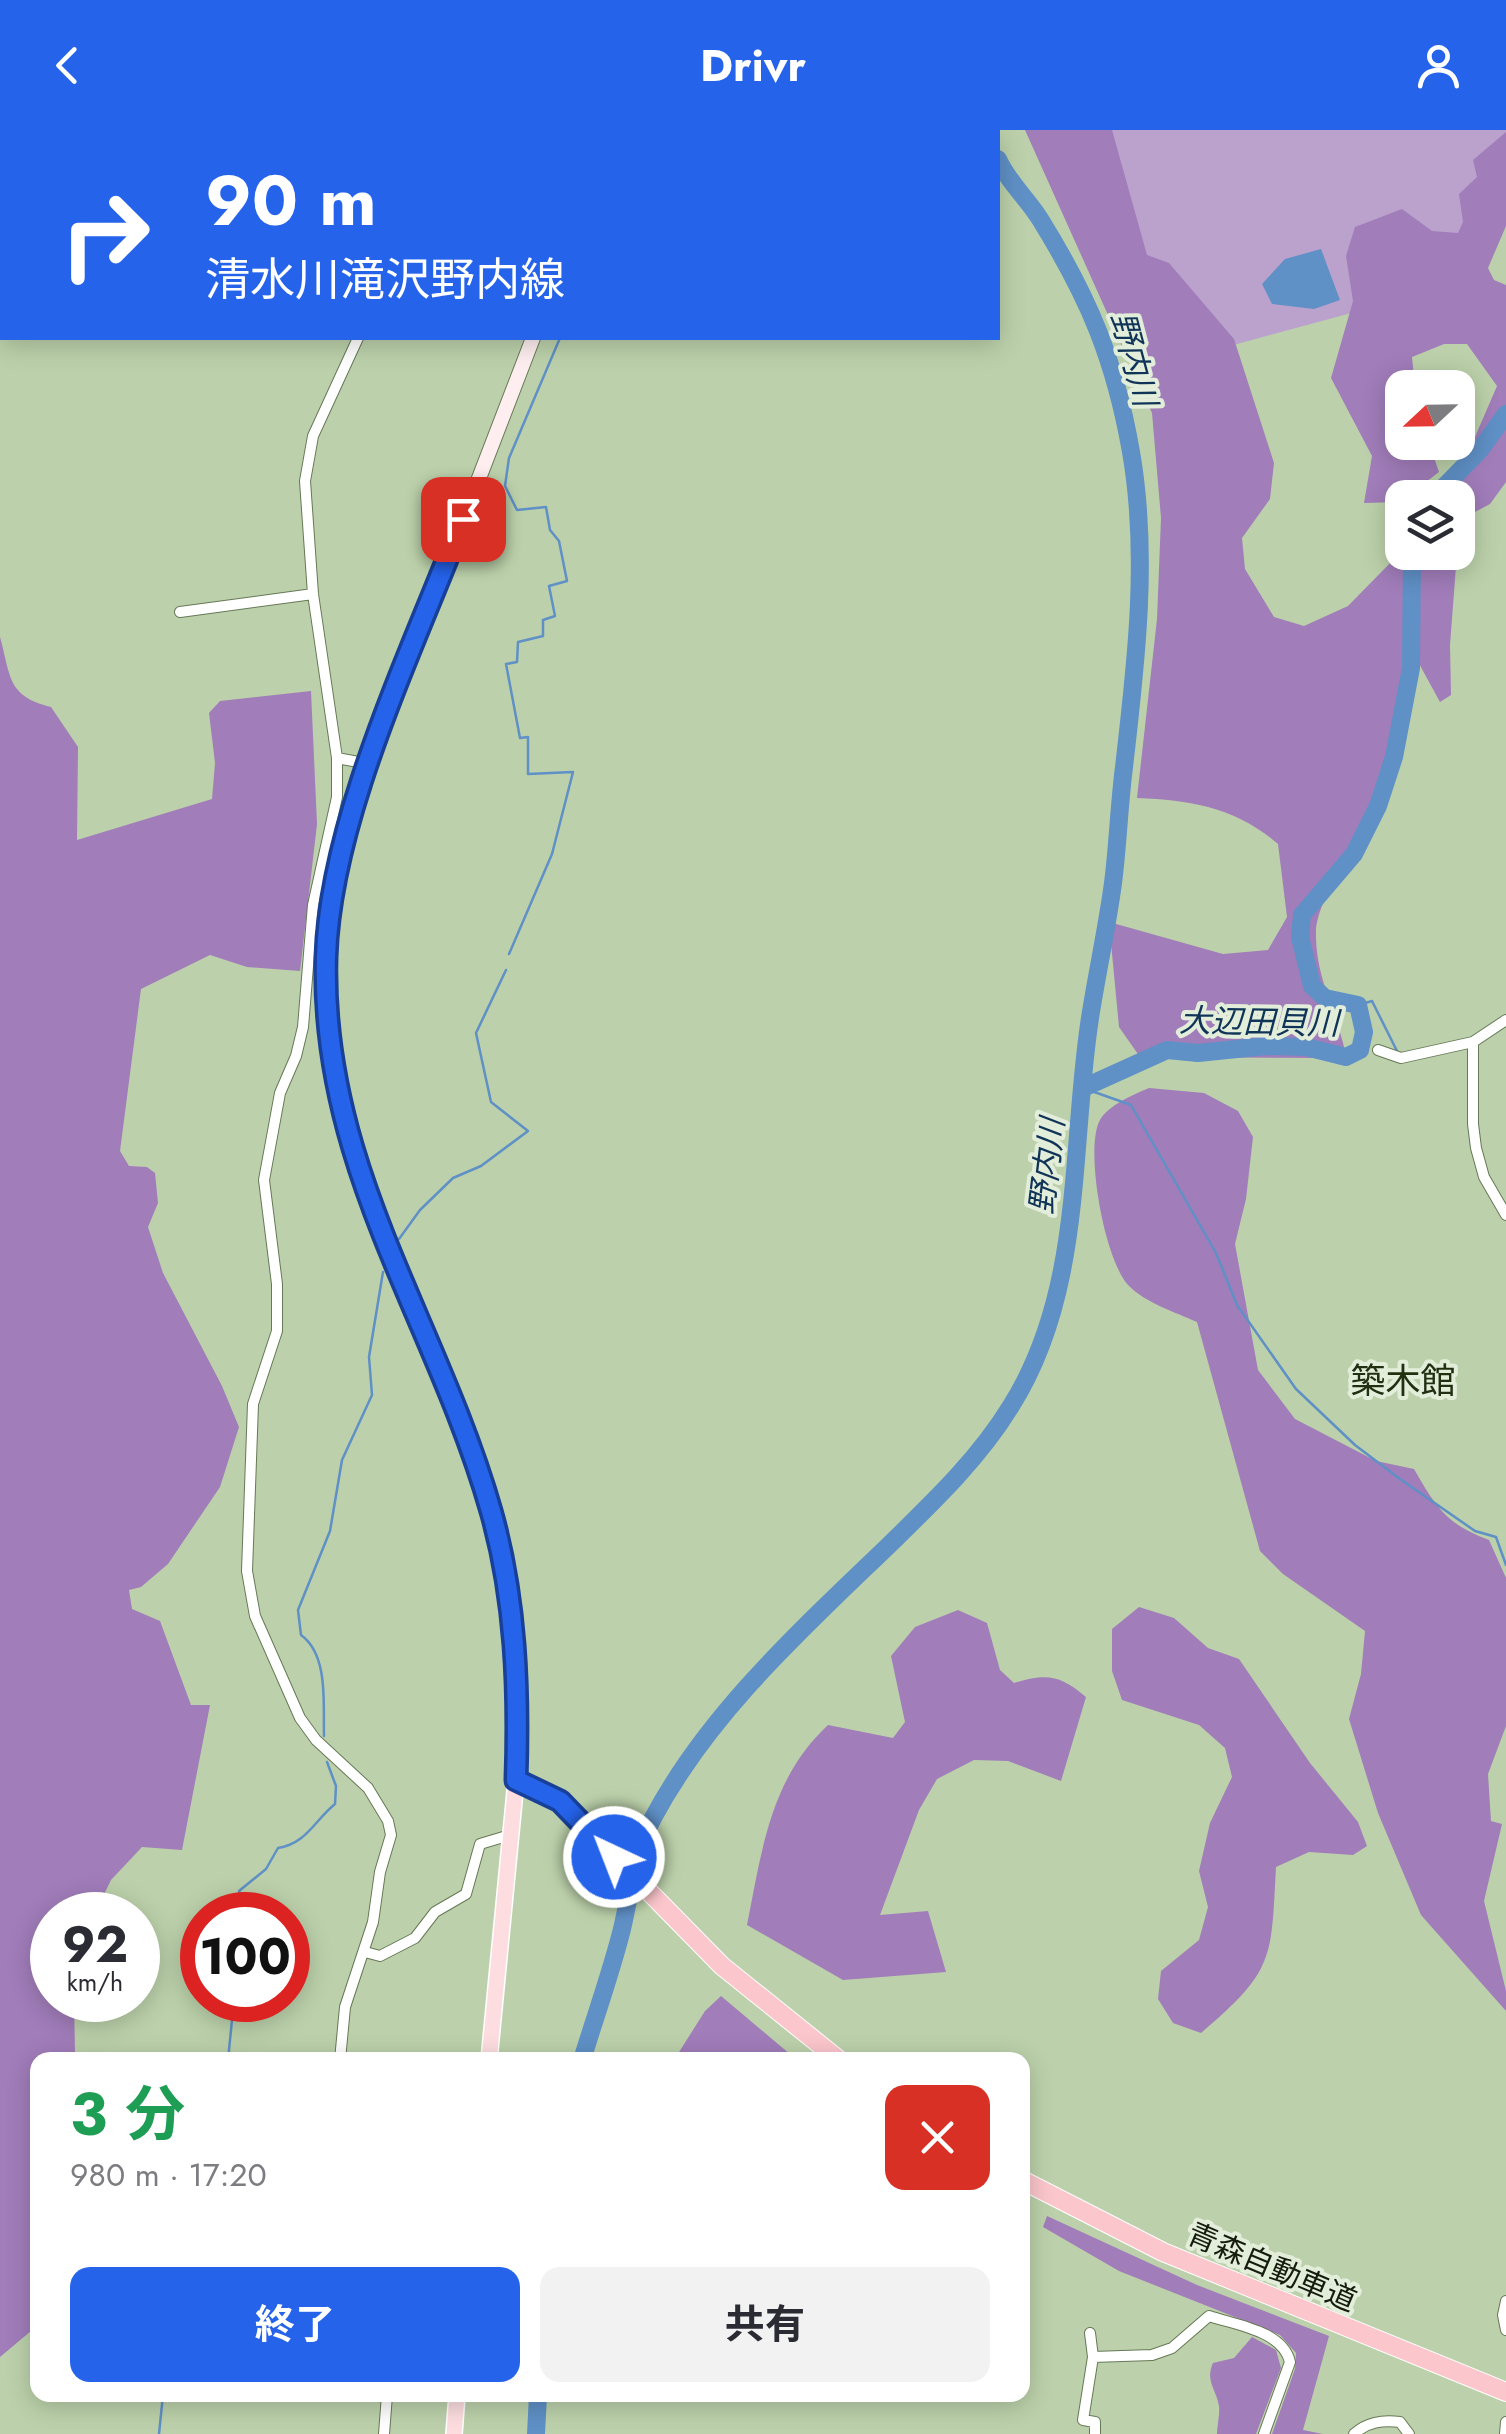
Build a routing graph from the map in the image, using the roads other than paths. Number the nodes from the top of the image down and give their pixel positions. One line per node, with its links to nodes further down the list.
1 (357, 340): 3 (street)
2 (532, 340): 6 (main road)
3 (312, 594): 4 (street); 5 (street)
4 (180, 612)
5 (336, 758): 6 (street); 13 (street)
6 (369, 764): 11 (main road)
7 (1506, 1020): 8 (street)
8 (1473, 1042): 9 (street); 10 (street)
9 (1378, 1050)
10 (1506, 1215)
11 (516, 1780): 12 (main road); 16 (highway)
12 (510, 1835): 13 (street); 15 (main road)
13 (366, 1952): 14 (street)
14 (341, 2052)
15 (490, 2052)
16 (829, 2052)
17 (1030, 2184): 22 (highway, 青森自動車道)
18 (1506, 2301): 19 (street)
19 (1506, 2330)
20 (1090, 2332): 21 (street)
21 (1093, 2357): 28 (street); 29 (street)
22 (1506, 2392)
23 (386, 2402): 26 (street)
24 (457, 2402): 27 (main road)
25 (1506, 2422): 32 (street)
26 (384, 2434)
27 (454, 2434)
28 (1095, 2434)
29 (1264, 2434)
30 (1354, 2434): 31 (street)
31 (1409, 2434)
32 (1505, 2434)

